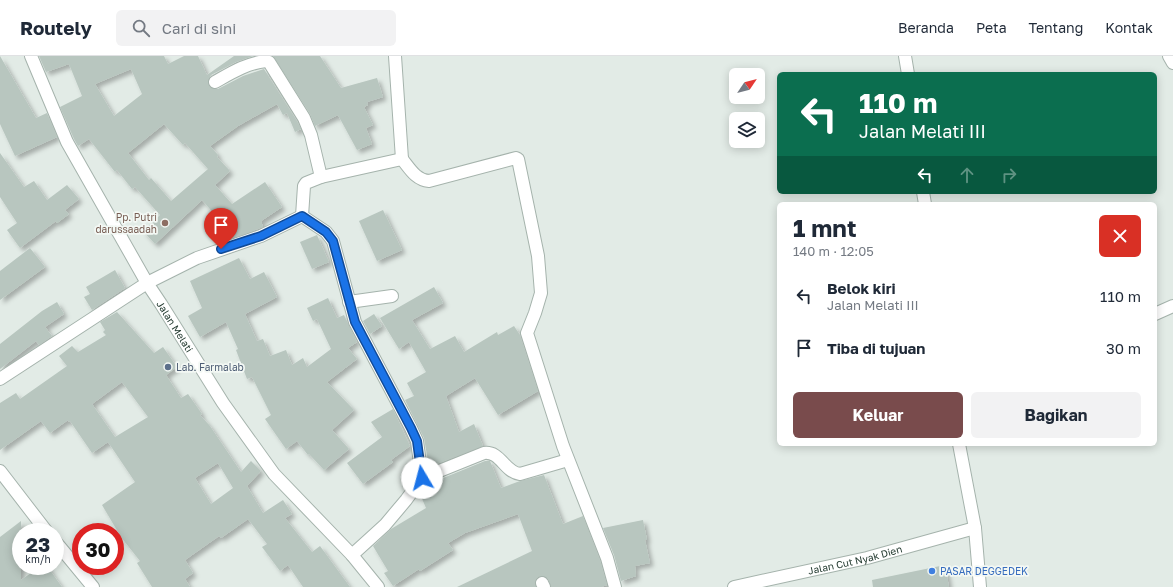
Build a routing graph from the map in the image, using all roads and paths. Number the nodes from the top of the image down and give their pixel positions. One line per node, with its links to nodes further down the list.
1 (31, 56): 11 (street, Jalan Melati)
2 (395, 56): 8 (street)
3 (905, 56): 6 (street)
4 (1169, 56): 5 (street)
5 (1173, 63)
6 (908, 72)
7 (215, 82): 9 (street)
8 (402, 160): 9 (street); 18 (street)
9 (321, 177): 10 (street)
10 (302, 216): 11 (street); 13 (street)
11 (147, 283): 16 (street); 24 (street, Jalan Melati)
12 (392, 296): 13 (street)
13 (349, 302): 20 (street)
14 (1173, 306): 15 (street)
15 (1157, 313)
16 (0, 379)
17 (959, 446): 22 (street)
18 (568, 460): 20 (street); 27 (street)
19 (0, 471): 21 (street)
20 (422, 478): 24 (street)
21 (40, 523)
22 (975, 528): 28 (street, Jalan Cut Nyak Dien); 29 (street)
23 (64, 553): 25 (street)
24 (352, 555): 26 (street, Jalan Melati)
25 (93, 587)
26 (378, 587)
27 (615, 587)
28 (734, 587)
29 (980, 587)

